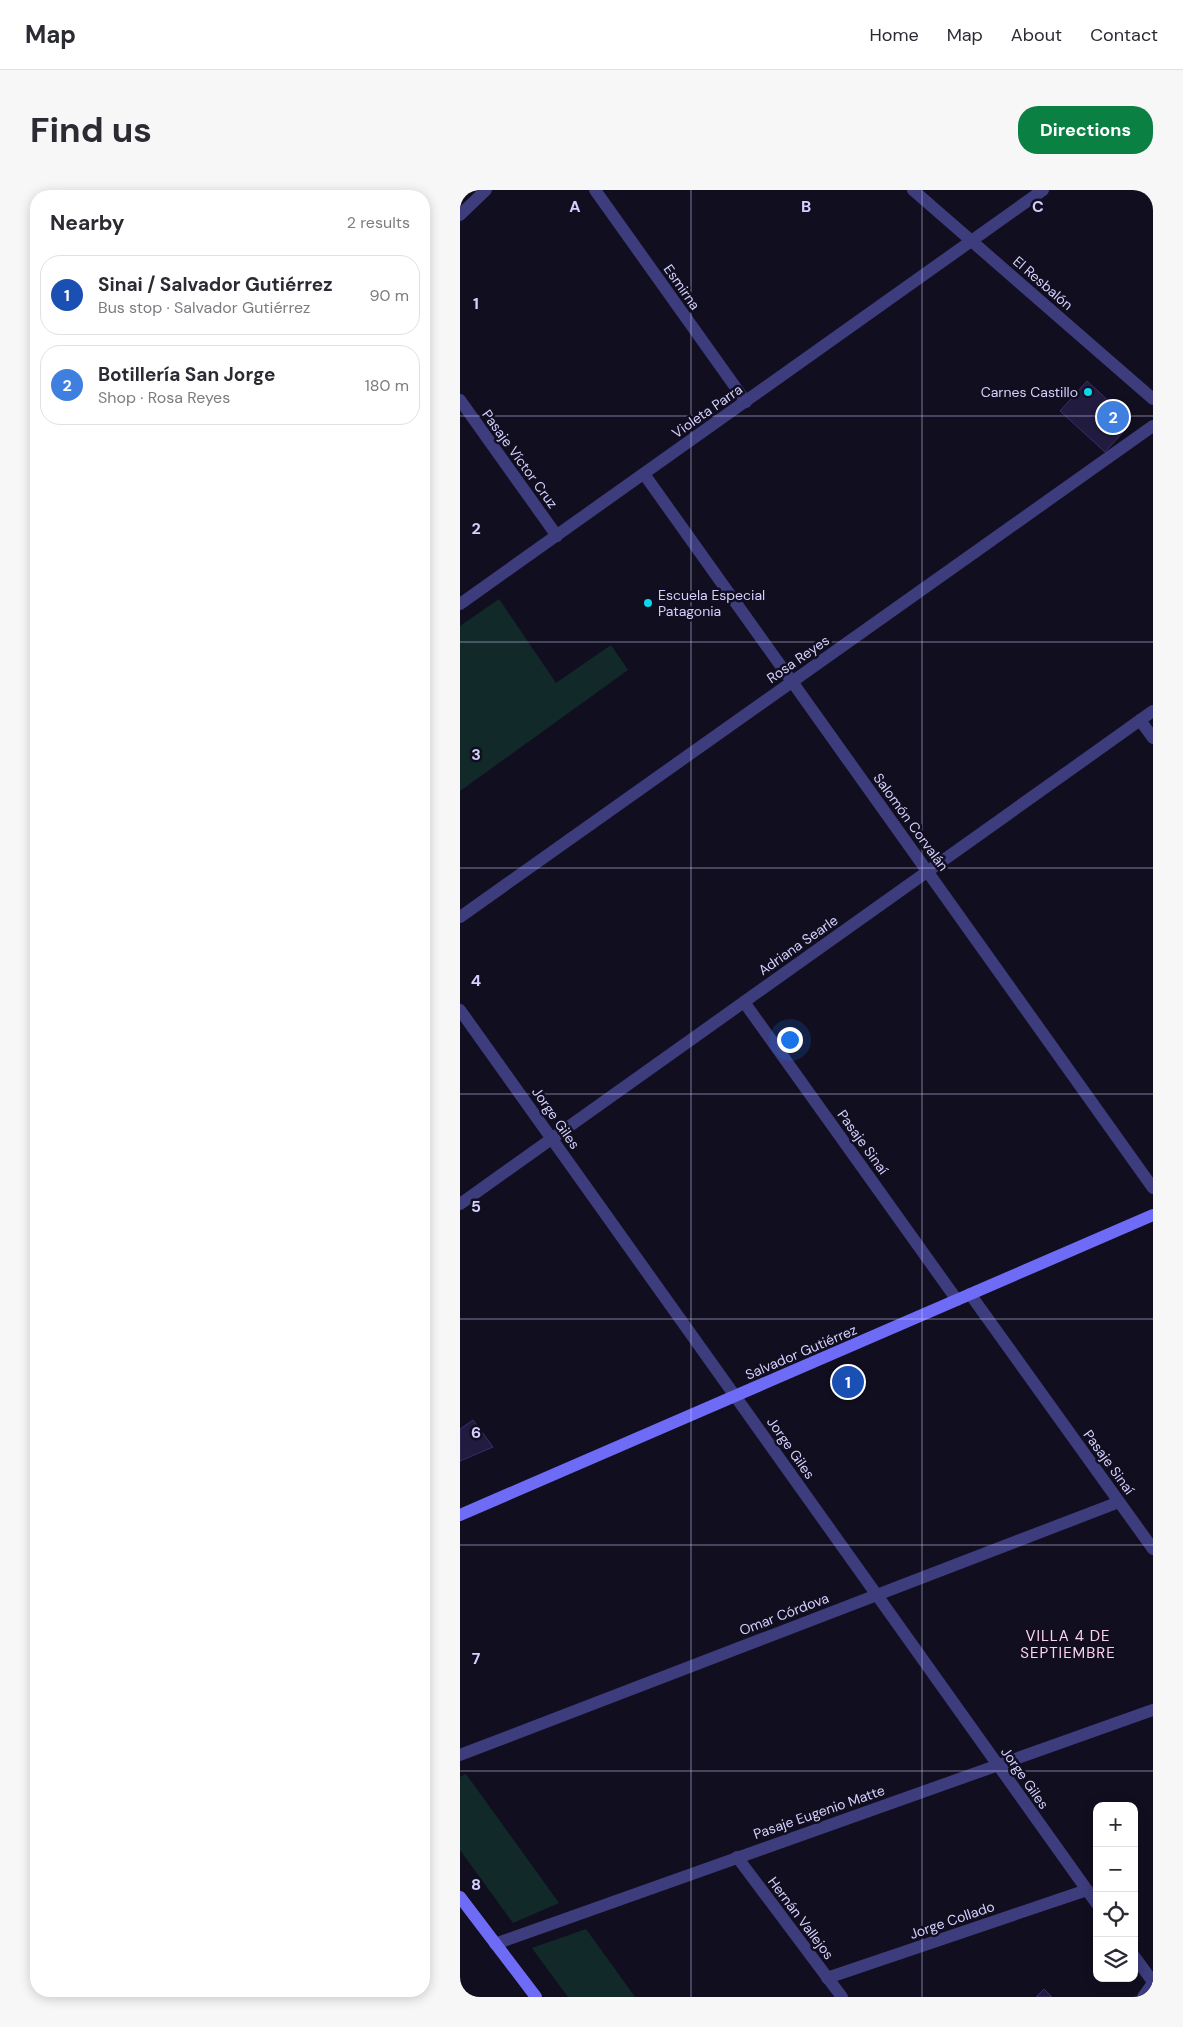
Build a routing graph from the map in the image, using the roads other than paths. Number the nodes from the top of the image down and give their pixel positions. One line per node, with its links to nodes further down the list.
1 (486, 190): 5 (street)
2 (594, 190): 9 (street, Esmirna)
3 (913, 190): 6 (street, El Resbalón)
4 (1043, 190): 6 (street, Violeta Parra)
5 (460, 215)
6 (972, 241): 7 (street, El Resbalón); 9 (street, Violeta Parra)
7 (1153, 399)
8 (460, 400): 12 (street, Pasaje Víctor Cruz)
9 (746, 402): 11 (street, Violeta Parra)
10 (1153, 426): 14 (street, Rosa Reyes)
11 (644, 474): 12 (street, Violeta Parra); 14 (street, Salomón Corvalán)
12 (556, 536): 13 (street, Violeta Parra)
13 (460, 604)
14 (792, 681): 18 (street, Salomón Corvalán); 19 (street, Rosa Reyes)
15 (1153, 711): 16 (street, Adriana Searle)
16 (1140, 720): 17 (street); 18 (street, Adriana Searle)
17 (1153, 738)
18 (928, 871): 20 (street, Adriana Searle); 23 (street, Salomón Corvalán)
19 (460, 917)
20 (744, 1002): 22 (street, Adriana Searle); 27 (street, Pasaje Sinaí)
21 (460, 1010): 22 (street, Jorge Giles)
22 (552, 1139): 24 (street, Adriana Searle); 28 (street, Jorge Giles)
23 (1153, 1188)
24 (460, 1204)
25 (1153, 1215): 26 (main road, Salvador Gutiérrez)
26 (970, 1294): 27 (main road, Salvador Gutiérrez); 29 (street, Pasaje Sinaí)
27 (957, 1300): 28 (main road, Salvador Gutiérrez)
28 (735, 1396): 30 (main road, Salvador Gutiérrez); 32 (street, Jorge Giles)
29 (1119, 1502): 31 (street, Pasaje Sinaí); 32 (street, Omar Córdova)
30 (460, 1516)
31 (1153, 1549)
32 (876, 1595): 34 (street, Omar Córdova); 35 (street, Jorge Giles)
33 (1153, 1710): 35 (street, Pasaje Eugenio Matte)
34 (460, 1755)
35 (998, 1765): 36 (street, Pasaje Eugenio Matte); 37 (street, Jorge Giles)
36 (737, 1857): 40 (street, Pasaje Eugenio Matte); 42 (street, Hernán Vallejos)
37 (1087, 1890): 39 (street, Jorge Giles); 42 (street, Jorge Collado)
38 (460, 1897): 40 (main road)
39 (1093, 1898)
40 (496, 1944): 44 (main road)
41 (1138, 1961): 43 (street)
42 (827, 1978): 45 (street, Hernán Vallejos)
43 (1153, 1982): 46 (street)
44 (536, 1997)
45 (842, 1997)
46 (1143, 1997)

